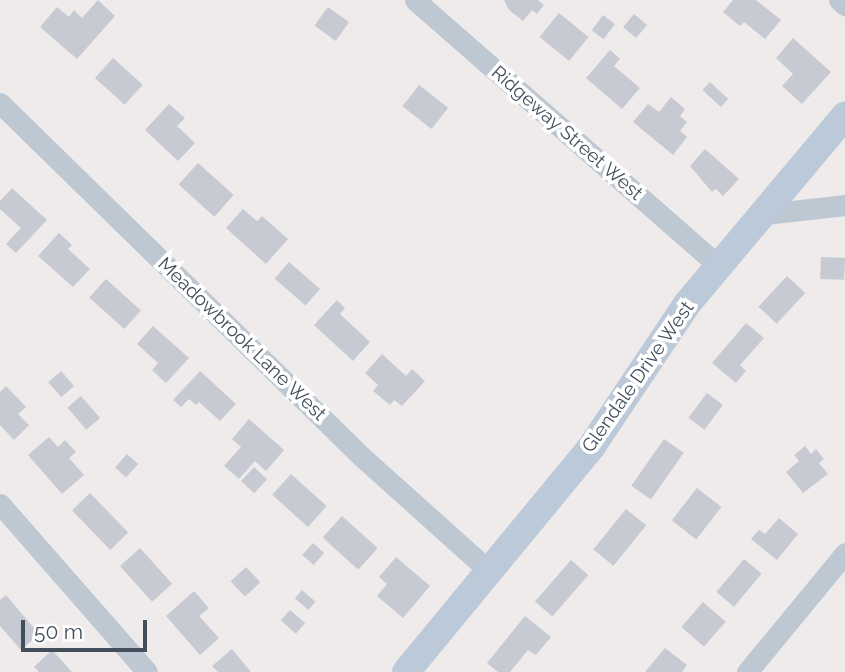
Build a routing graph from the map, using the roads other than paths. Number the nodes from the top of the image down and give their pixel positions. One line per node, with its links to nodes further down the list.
1 (415, 0): 8 (street, Ridgeway Street West)
2 (839, 0): 3 (street)
3 (845, 5)
4 (0, 103): 11 (street, Meadowbrook Lane West)
5 (845, 116): 7 (street, Glendale Drive West)
6 (845, 205): 7 (street)
7 (765, 214): 8 (street, Glendale Drive West)
8 (719, 266): 11 (street, Glendale Drive West)
9 (0, 504): 12 (street)
10 (845, 554): 14 (street)
11 (489, 571): 13 (street, Glendale Drive West)
12 (147, 672)
13 (406, 672)
14 (747, 672)

